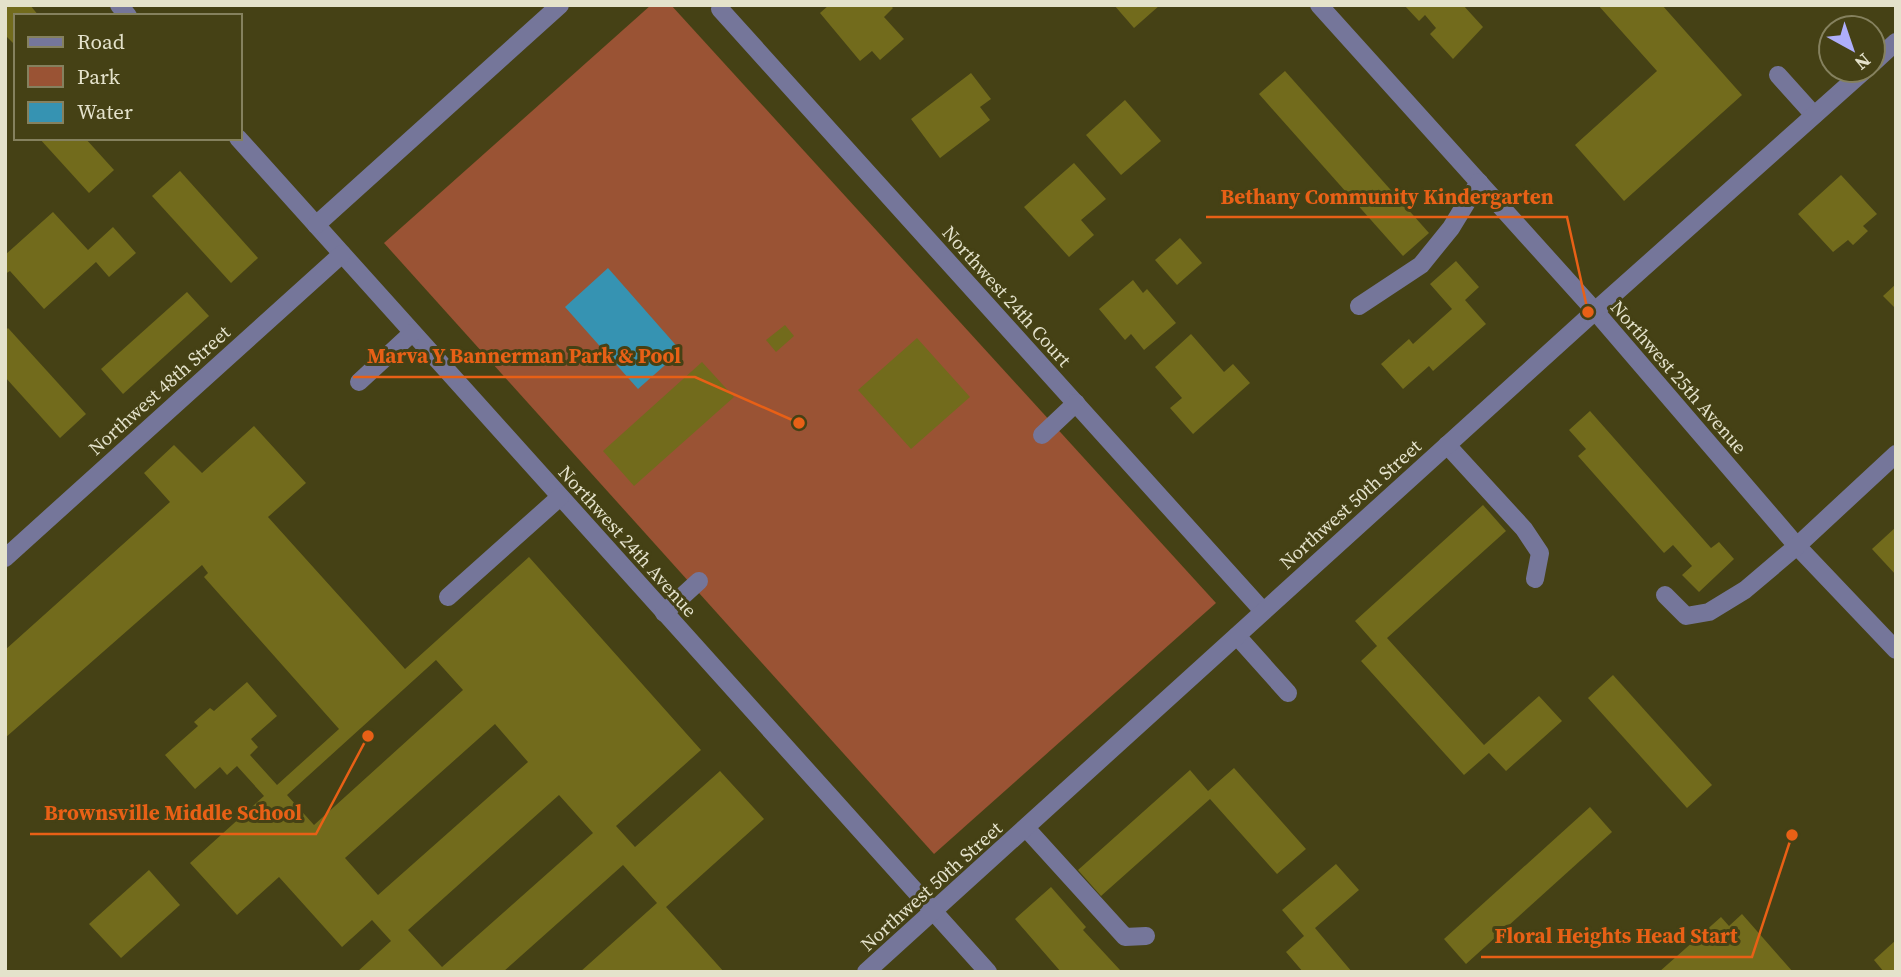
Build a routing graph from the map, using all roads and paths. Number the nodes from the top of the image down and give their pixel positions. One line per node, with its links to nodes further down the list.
1 (560, 5): 9 (street)
2 (1319, 5): 8 (street, Northwest 25th Avenue)
3 (720, 9): 15 (street, Northwest 24th Court)
4 (1778, 75): 6 (street)
5 (1849, 84): 6 (street, Northwest 50th Street)
6 (1814, 115): 12 (street, Northwest 50th Street)
7 (240, 140): 9 (street, Northwest 24th Avenue)
8 (1479, 182): 11 (street); 12 (street, Northwest 25th Avenue)
9 (316, 225): 10 (street, Northwest 24th Avenue)
10 (342, 254): 13 (street, Northwest 24th Avenue); 21 (street, Northwest 48th Street)
11 (1359, 306)
12 (1595, 311): 17 (street, Northwest 50th Street); 20 (street, Northwest 25th Avenue)
13 (412, 332): 14 (street); 19 (street, Northwest 24th Avenue)
14 (359, 382)
15 (1076, 404): 16 (street); 26 (street, Northwest 24th Court)
16 (1042, 436)
17 (1447, 445): 22 (street); 26 (street, Northwest 50th Street)
18 (1896, 454): 20 (street)
19 (560, 497): 25 (street); 27 (street, Northwest 24th Avenue)
20 (1797, 546): 24 (street); 29 (street, Northwest 25th Avenue)
21 (5, 558)
22 (1535, 579)
23 (699, 581): 27 (street)
24 (1665, 595)
25 (448, 597)
26 (1264, 611): 28 (street, Northwest 50th Street)
27 (664, 612): 32 (street, Northwest 24th Avenue)
28 (1237, 636): 30 (street); 31 (street, Northwest 50th Street)
29 (1896, 650)
30 (1288, 693)
31 (1026, 828): 32 (street, Northwest 50th Street); 33 (street)
32 (934, 912): 34 (street, Northwest 50th Street); 35 (street, Northwest 24th Avenue)
33 (1146, 936)
34 (866, 972)
35 (988, 972)

